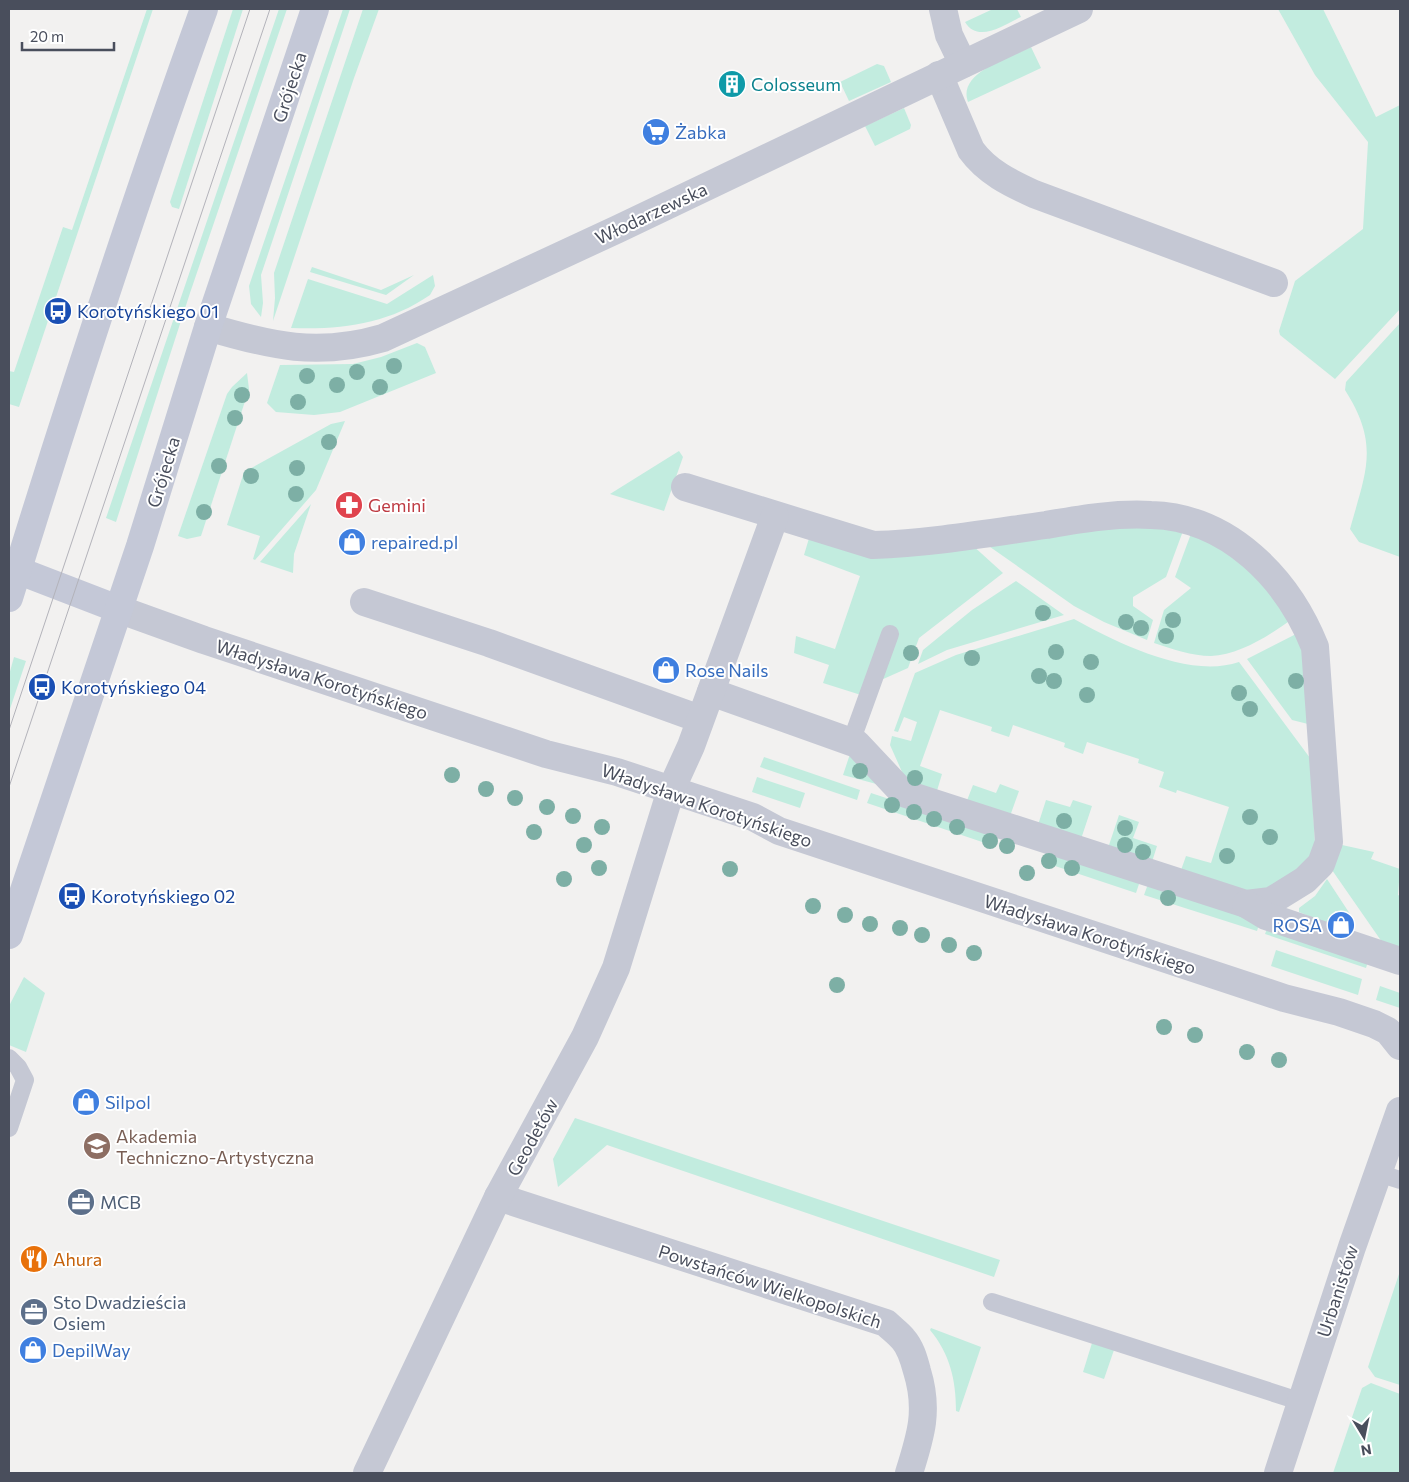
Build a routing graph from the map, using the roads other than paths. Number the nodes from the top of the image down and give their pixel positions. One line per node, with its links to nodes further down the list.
1 (204, 9): 11 (main road)
2 (316, 9): 8 (main road, Grójecka)
3 (943, 9): 5 (street)
4 (1078, 9): 5 (street, Włodarzewska)
5 (963, 64): 6 (street, Włodarzewska)
6 (939, 75): 7 (street); 8 (street, Włodarzewska)
7 (1274, 283)
8 (208, 327): 14 (main road, Grójecka)
9 (685, 487): 10 (street)
10 (775, 516): 16 (street, Geodetów); 20 (street)
11 (13, 568): 12 (main road); 14 (main road, Władysława Korotyńskiego)
12 (9, 598)
13 (364, 602): 17 (street)
14 (118, 609): 19 (street, Władysława Korotyńskiego); 21 (main road, Grójecka)
15 (890, 634): 18 (lane)
16 (710, 692): 17 (street, Geodetów); 18 (street)
17 (700, 719): 19 (street, Geodetów)
18 (854, 743): 20 (street)
19 (671, 790): 23 (street, Władysława Korotyńskiego); 28 (street, Geodetów)
20 (1246, 904): 22 (street)
21 (9, 935)
22 (1400, 961)
23 (1399, 1041)
24 (9, 1058): 26 (lane)
25 (1400, 1111): 27 (street, Urbanistów)
26 (9, 1128)
27 (1389, 1177): 30 (street, Urbanistów)
28 (498, 1197): 31 (street, Geodetów); 32 (street, Powstańców Wielkopolskich)
29 (992, 1302): 30 (lane)
30 (1302, 1402): 33 (street, Urbanistów)
31 (367, 1473)
32 (909, 1473)
33 (1278, 1473)

